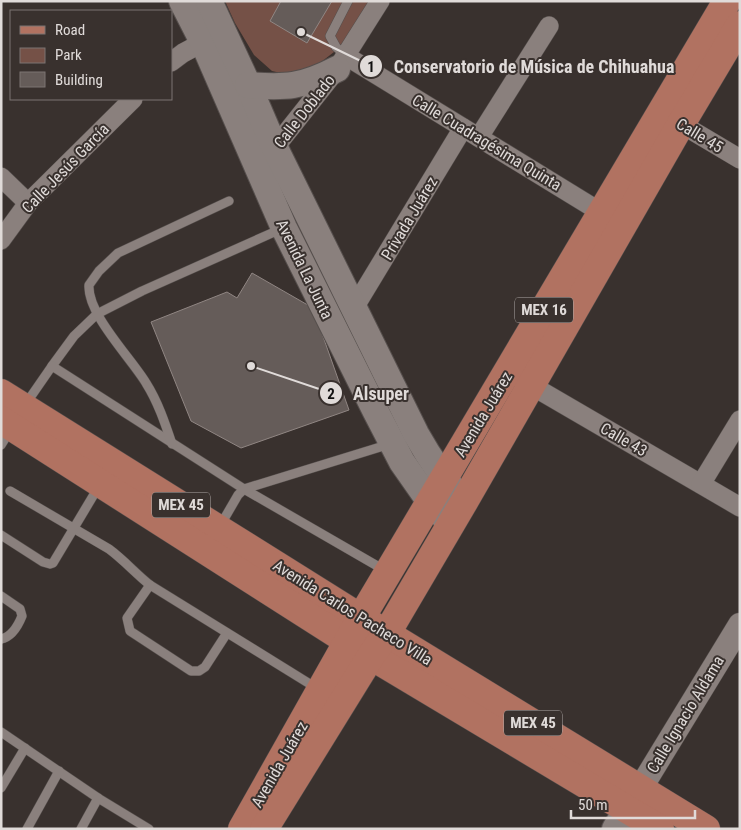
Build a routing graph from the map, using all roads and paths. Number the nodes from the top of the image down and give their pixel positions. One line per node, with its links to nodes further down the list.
1 (182, 1): 8 (main road, Avenida La Junta)
2 (209, 1): 8 (main road, Avenida La Junta)
3 (348, 1): 10 (lane)
4 (380, 1): 10 (street, Calle Doblado)
5 (726, 1): 13 (main road, Avenida Juárez / MEX 16)
6 (740, 25): 13 (main road, Avenida Juárez / MEX 16)
7 (549, 26): 15 (street)
8 (213, 37): 9 (street); 11 (main road, Avenida La Junta); 18 (main road, Avenida La Junta)
9 (172, 61)
10 (341, 63): 11 (main road); 14 (street, Calle Cuadragésima Quinta); 16 (street, Calle Doblado)
11 (248, 85): 16 (main road, Avenida La Junta)
12 (132, 100): 21 (street, Calle Jesús García)
13 (671, 118): 17 (street, Calle 45); 22 (main road, Avenida Juárez / MEX 16); 28 (main road, Avenida Juárez / MEX 16)
14 (463, 128): 15 (street, Calle Cuadragésima Quinta); 25 (street, Privada Juárez)
15 (479, 138): 22 (street, Calle Cuadragésima Quinta)
16 (274, 148): 18 (street, Calle Doblado); 25 (main road, Avenida La Junta)
17 (740, 159)
18 (257, 168): 23 (main road, Avenida La Junta)
19 (1, 176): 21 (street)
20 (229, 200): 26 (lane)
21 (28, 203): 24 (street, Calle Jesús García)
22 (602, 213): 28 (main road, Avenida Juárez / MEX 16)
23 (284, 228): 26 (lane); 31 (main road, Avenida La Junta)
24 (1, 240)
25 (354, 308): 31 (main road, Avenida La Junta)
26 (97, 314): 27 (lane); 32 (lane)
27 (52, 366): 29 (lane); 32 (lane)
28 (520, 378): 34 (street, Calle 43); 37 (main road, Avenida Juárez / MEX 16); 39 (main road, Avenida Juárez / MEX 16)
29 (11, 418): 33 (main road, Avenida Carlos Pacheco Villa / MEX 45); 41 (main road, Avenida Carlos Pacheco Villa / MEX 45)
30 (740, 420): 34 (street)
31 (404, 439): 35 (lane); 37 (main road, Avenida La Junta)
32 (172, 444): 35 (lane)
33 (101, 483): 40 (lane); 47 (main road, Avenida Carlos Pacheco Villa / MEX 45)
34 (701, 484): 38 (street, Calle 43)
35 (244, 489): 41 (lane); 43 (lane)
36 (10, 491): 40 (lane)
37 (437, 491): 39 (main road, Avenida La Junta); 43 (main road, Avenida Juárez / MEX 16)
38 (740, 507)
39 (457, 513): 49 (main road, Avenida Juárez / MEX 16)
40 (74, 528): 42 (lane); 44 (lane)
41 (219, 528): 47 (main road, Avenida Carlos Pacheco Villa / MEX 45)
42 (1, 535)
43 (388, 573): 47 (main road, Avenida Juárez / MEX 16)
44 (150, 585): 48 (lane); 48 (lane)
45 (1, 596): 50 (lane)
46 (740, 625): 58 (street, Calle Ignacio Aldama)
47 (355, 629): 49 (main road, Avenida Carlos Pacheco Villa / MEX 45); 51 (main road, Avenida Carlos Pacheco Villa / MEX 45); 52 (main road, Avenida Juárez)
48 (227, 633): 52 (lane)
49 (387, 633): 51 (main road, Avenida Juárez); 58 (main road, Avenida Carlos Pacheco Villa / MEX 45)
50 (1, 639)
51 (371, 656): 58 (main road, Avenida Carlos Pacheco Villa / MEX 45); 63 (main road, Avenida Juárez)
52 (320, 691): 62 (main road, Avenida Juárez)
53 (1, 732): 54 (lane)
54 (25, 748): 55 (lane); 56 (lane)
55 (59, 771): 57 (lane); 59 (lane)
56 (1, 788)
57 (98, 798): 60 (lane); 61 (lane)
58 (628, 809): 64 (main road, Avenida Carlos Pacheco Villa / MEX 45); 65 (main road, Avenida Carlos Pacheco Villa / MEX 45)
59 (27, 829)
60 (81, 829)
61 (149, 829)
62 (242, 829)
63 (264, 829)
64 (660, 829)
65 (706, 829)

